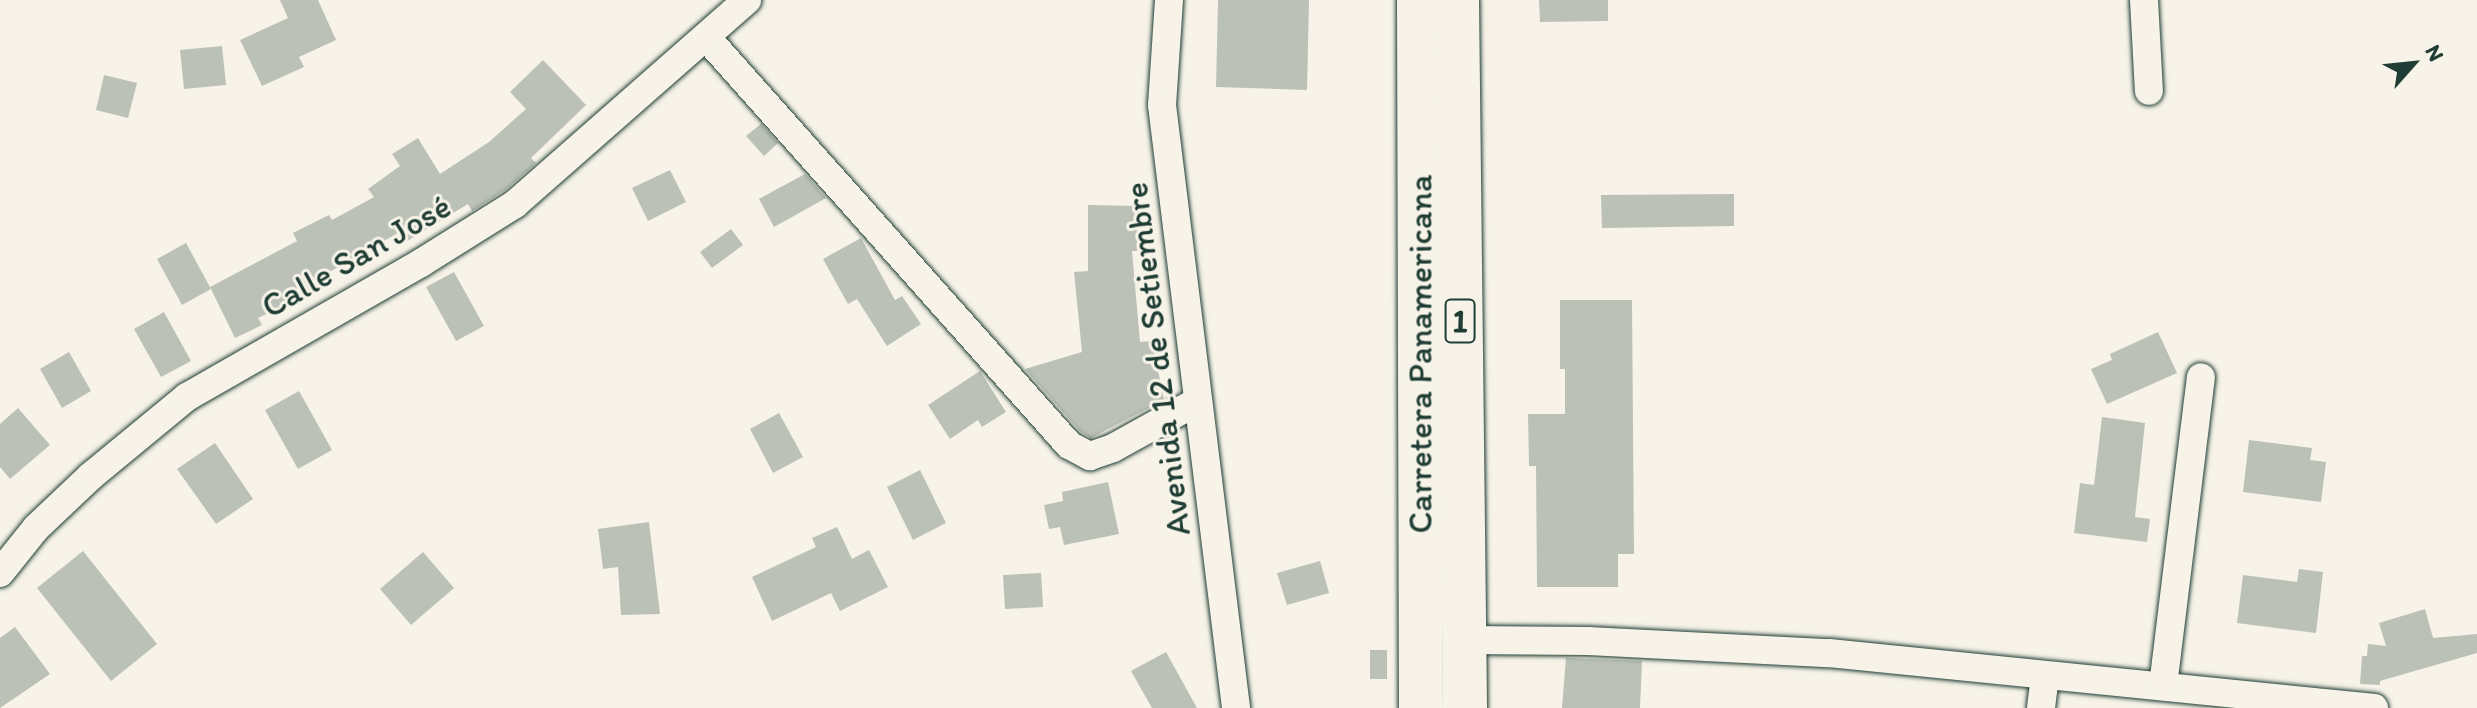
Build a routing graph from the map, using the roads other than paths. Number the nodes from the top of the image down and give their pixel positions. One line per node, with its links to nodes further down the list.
1 (747, 0): 6 (street, Calle San José)
2 (1169, 0): 9 (street, Avenida 12 de Setiembre)
3 (1419, 0): 14 (highway, Carretera Panamericana / 1)
4 (1457, 0): 11 (highway, Carretera Panamericana / 1)
5 (2144, 0): 7 (street)
6 (706, 37): 9 (street); 10 (street, Calle San José)
7 (2149, 91)
8 (2201, 377): 13 (street)
9 (1198, 401): 16 (street, Avenida 12 de Setiembre)
10 (0, 573)
11 (1464, 640): 12 (street); 14 (highway); 17 (highway, Carretera Panamericana / 1)
12 (2045, 676): 13 (street); 18 (street)
13 (2163, 686): 15 (street)
14 (1421, 697)
15 (2223, 700): 19 (street)
16 (1236, 708)
17 (1465, 708)
18 (2041, 708)
19 (2374, 708)

